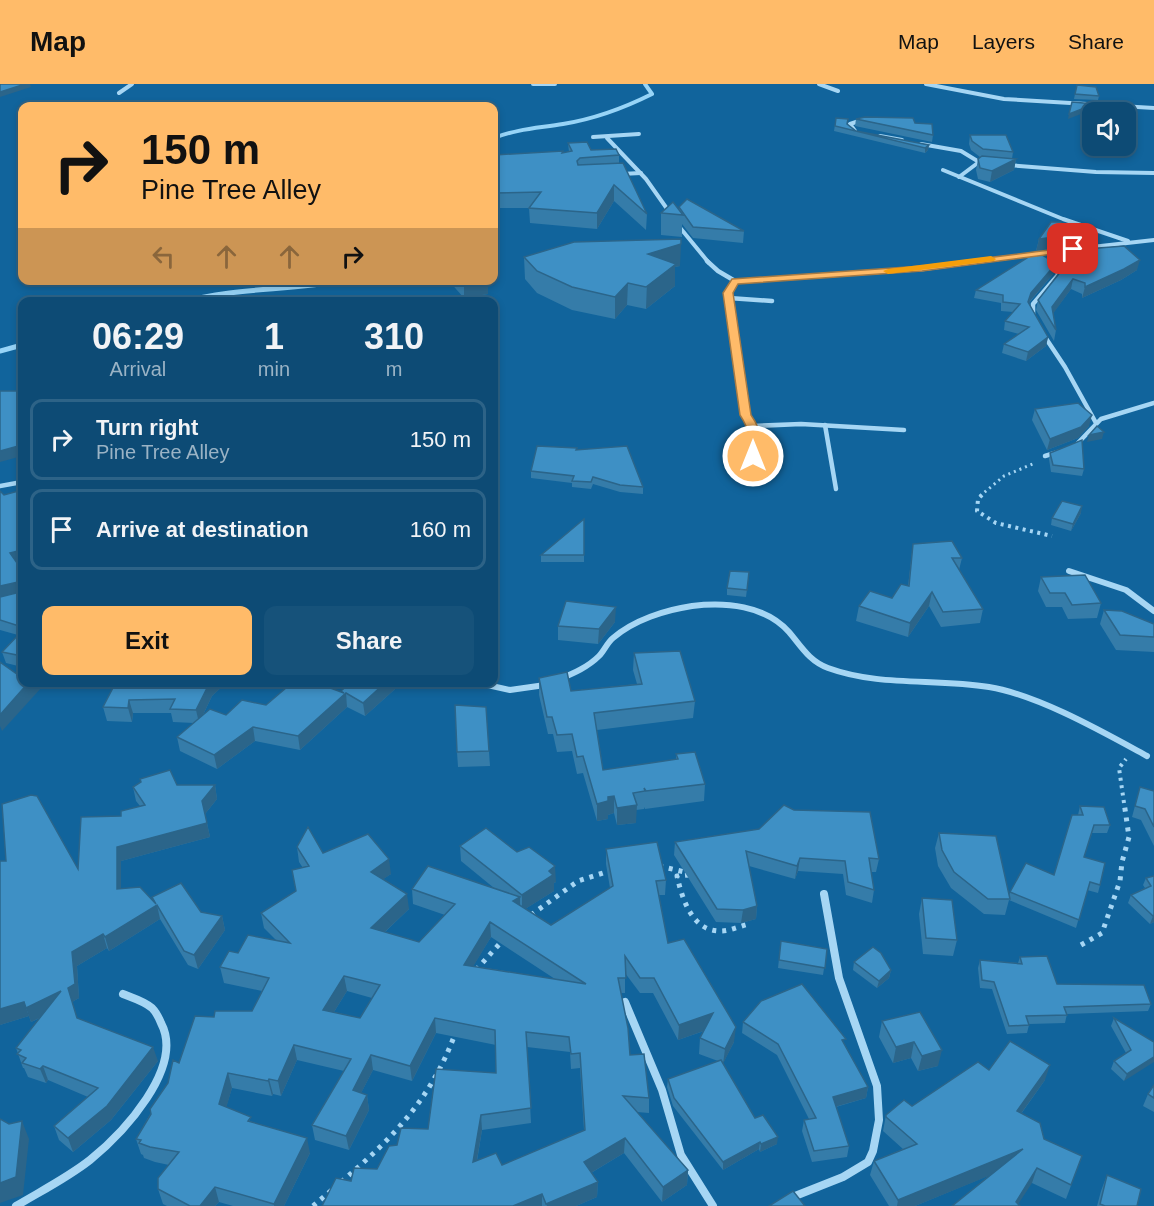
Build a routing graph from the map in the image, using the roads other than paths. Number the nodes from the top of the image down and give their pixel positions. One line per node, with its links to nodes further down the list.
1 (132, 84): 7 (street)
2 (533, 84): 3 (street)
3 (555, 84)
4 (819, 84): 6 (street)
5 (926, 84): 8 (street)
6 (838, 91)
7 (119, 93)
8 (1154, 108)
9 (870, 119): 10 (street)
10 (861, 133)
11 (639, 135): 14 (street)
12 (874, 135): 15 (street)
13 (593, 137): 14 (street)
14 (607, 138): 21 (street)
15 (905, 141)
16 (913, 142): 17 (street)
17 (979, 162): 18 (street); 24 (street)
18 (987, 163)
19 (1005, 165): 22 (street)
20 (943, 170): 24 (street)
21 (641, 173): 23 (street); 28 (street)
22 (1154, 173)
23 (611, 175)
24 (959, 177): 26 (street)
25 (1154, 240): 26 (street)
26 (1132, 242): 27 (street)
27 (1034, 254): 28 (street); 31 (street)
28 (735, 281): 29 (street)
29 (729, 298): 30 (street); 36 (street)
30 (772, 301)
31 (1036, 323)
32 (1041, 331): 34 (street)
33 (1154, 403): 34 (street)
34 (1096, 423): 39 (street)
35 (825, 425): 36 (street); 37 (street); 42 (street)
36 (753, 426): 38 (street)
37 (904, 430)
38 (753, 456)
39 (1045, 456)
40 (18, 483): 41 (street)
41 (0, 486)
42 (836, 489)
43 (1069, 572): 44 (street)
44 (1154, 611)
45 (488, 687): 46 (street)
46 (1147, 756)
47 (824, 894): 50 (street)
48 (123, 994): 51 (street)
49 (625, 1002): 52 (street)
50 (779, 1202)
51 (16, 1206)
52 (713, 1206)

